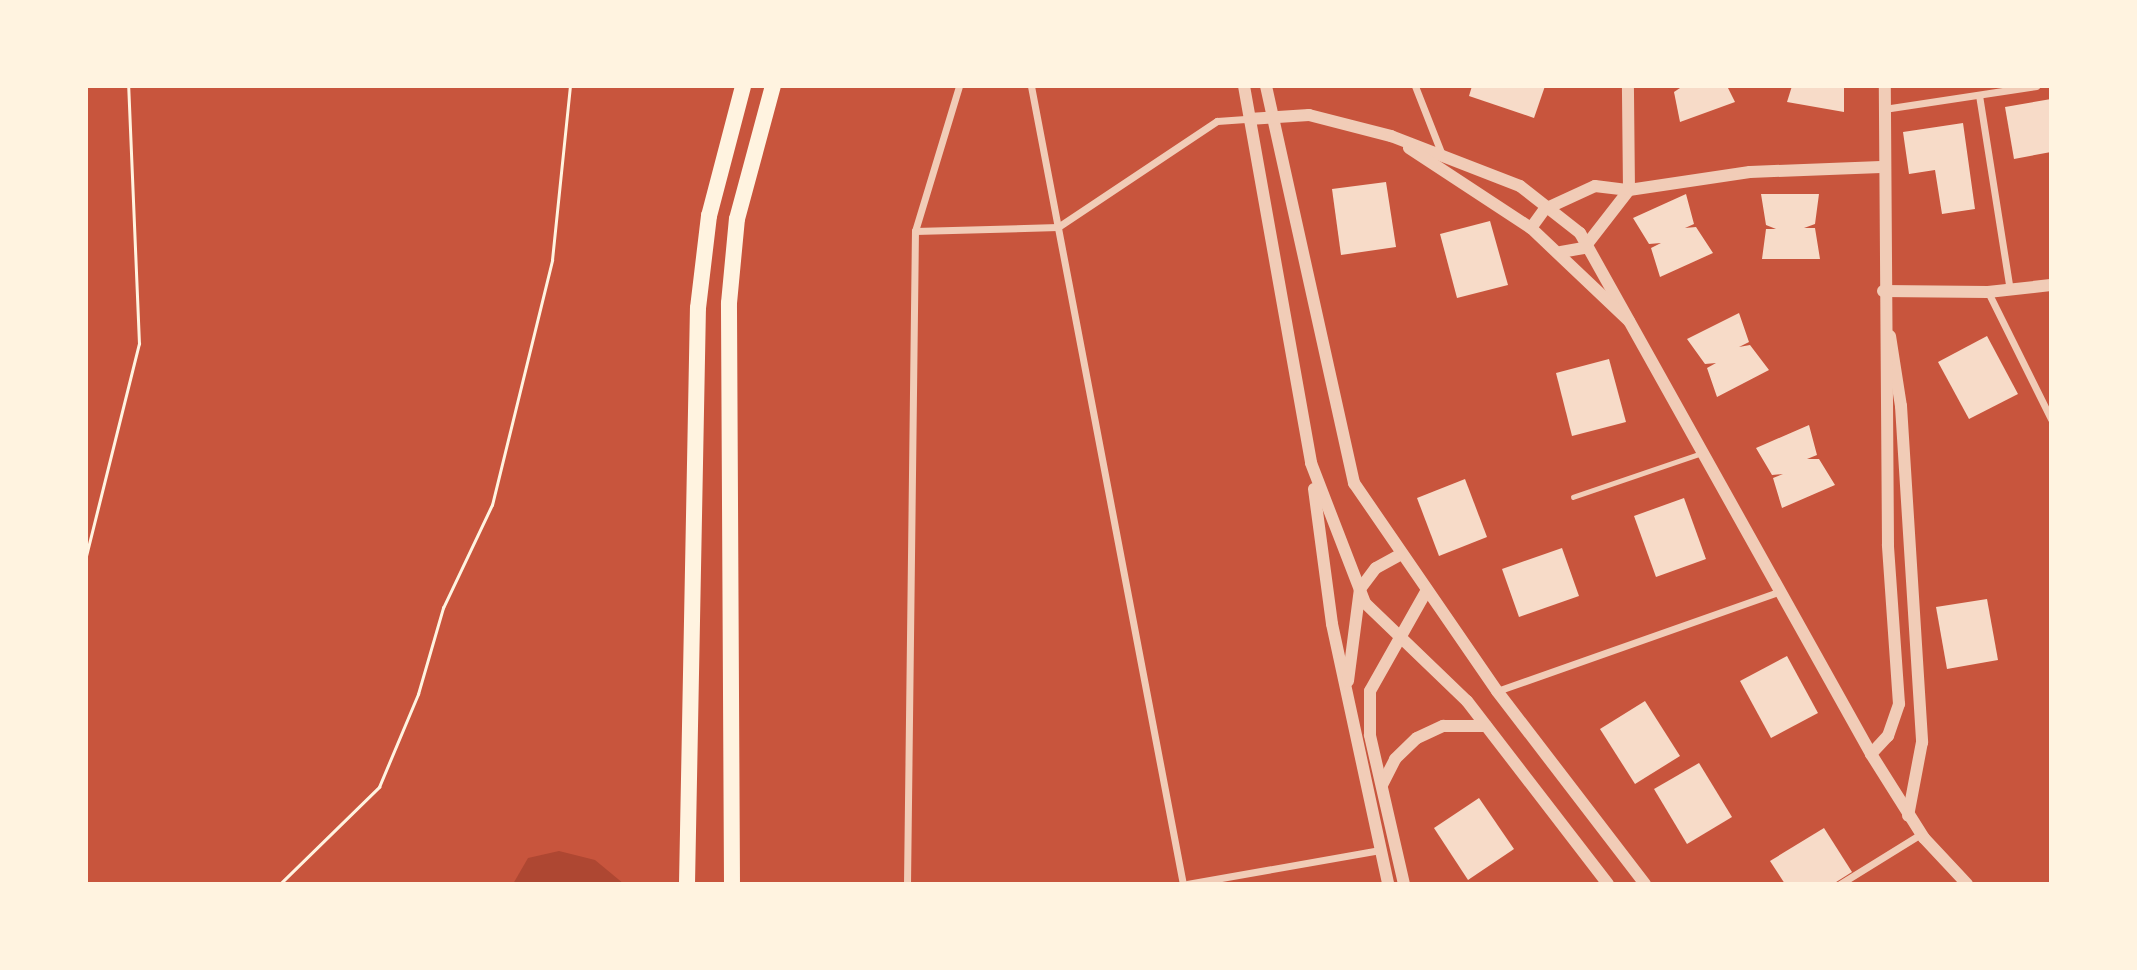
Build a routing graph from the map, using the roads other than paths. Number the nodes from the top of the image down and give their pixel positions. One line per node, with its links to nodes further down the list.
1 (743, 86): 47 (main road)
2 (773, 86): 48 (main road)
3 (959, 86): 22 (street)
4 (1031, 86): 20 (street)
5 (1244, 86): 14 (street)
6 (1266, 86): 13 (street)
7 (1415, 86): 16 (street)
8 (1628, 86): 18 (street)
9 (1885, 86): 12 (street)
10 (2036, 86): 11 (street)
11 (1979, 95): 12 (street); 26 (street)
12 (1884, 109): 17 (street)
13 (1270, 115): 14 (street); 15 (street); 34 (street)
14 (1249, 118): 20 (street); 32 (street)
15 (1391, 136): 16 (street); 21 (street)
16 (1443, 156): 19 (street)
17 (1881, 167): 18 (street); 27 (street)
18 (1629, 190): 19 (street); 23 (street)
19 (1551, 205): 21 (street); 23 (street)
20 (1058, 228): 22 (street); 50 (street)
21 (1531, 228): 24 (street)
22 (915, 231): 49 (street)
23 (1589, 244): 24 (street); 29 (street)
24 (1561, 252): 29 (street)
25 (2051, 285): 26 (street)
26 (2010, 290): 28 (street)
27 (1883, 291): 28 (street); 42 (street); 44 (street)
28 (1987, 292): 30 (street)
29 (1629, 321): 31 (street)
30 (2051, 419)
31 (1699, 454): 33 (lane); 37 (street)
32 (1311, 463): 35 (street); 40 (street)
33 (1573, 497)
34 (1399, 555): 35 (street); 36 (street)
35 (1360, 589): 38 (street); 40 (street)
36 (1427, 590): 38 (street); 39 (street)
37 (1778, 592): 39 (street); 42 (street)
38 (1399, 634): 41 (street); 43 (street)
39 (1497, 691): 54 (street)
40 (1346, 694): 46 (street)
41 (1486, 726): 43 (street); 53 (street)
42 (1871, 754): 44 (street)
43 (1382, 785): 52 (street)
44 (1908, 816): 45 (street)
45 (1921, 834): 55 (street); 56 (street)
46 (1380, 850): 50 (street); 51 (street)
47 (687, 884)
48 (732, 884)
49 (907, 884)
50 (1185, 884)
51 (1388, 884)
52 (1404, 884)
53 (1608, 884)
54 (1645, 884)
55 (1840, 884)
56 (1966, 884)

